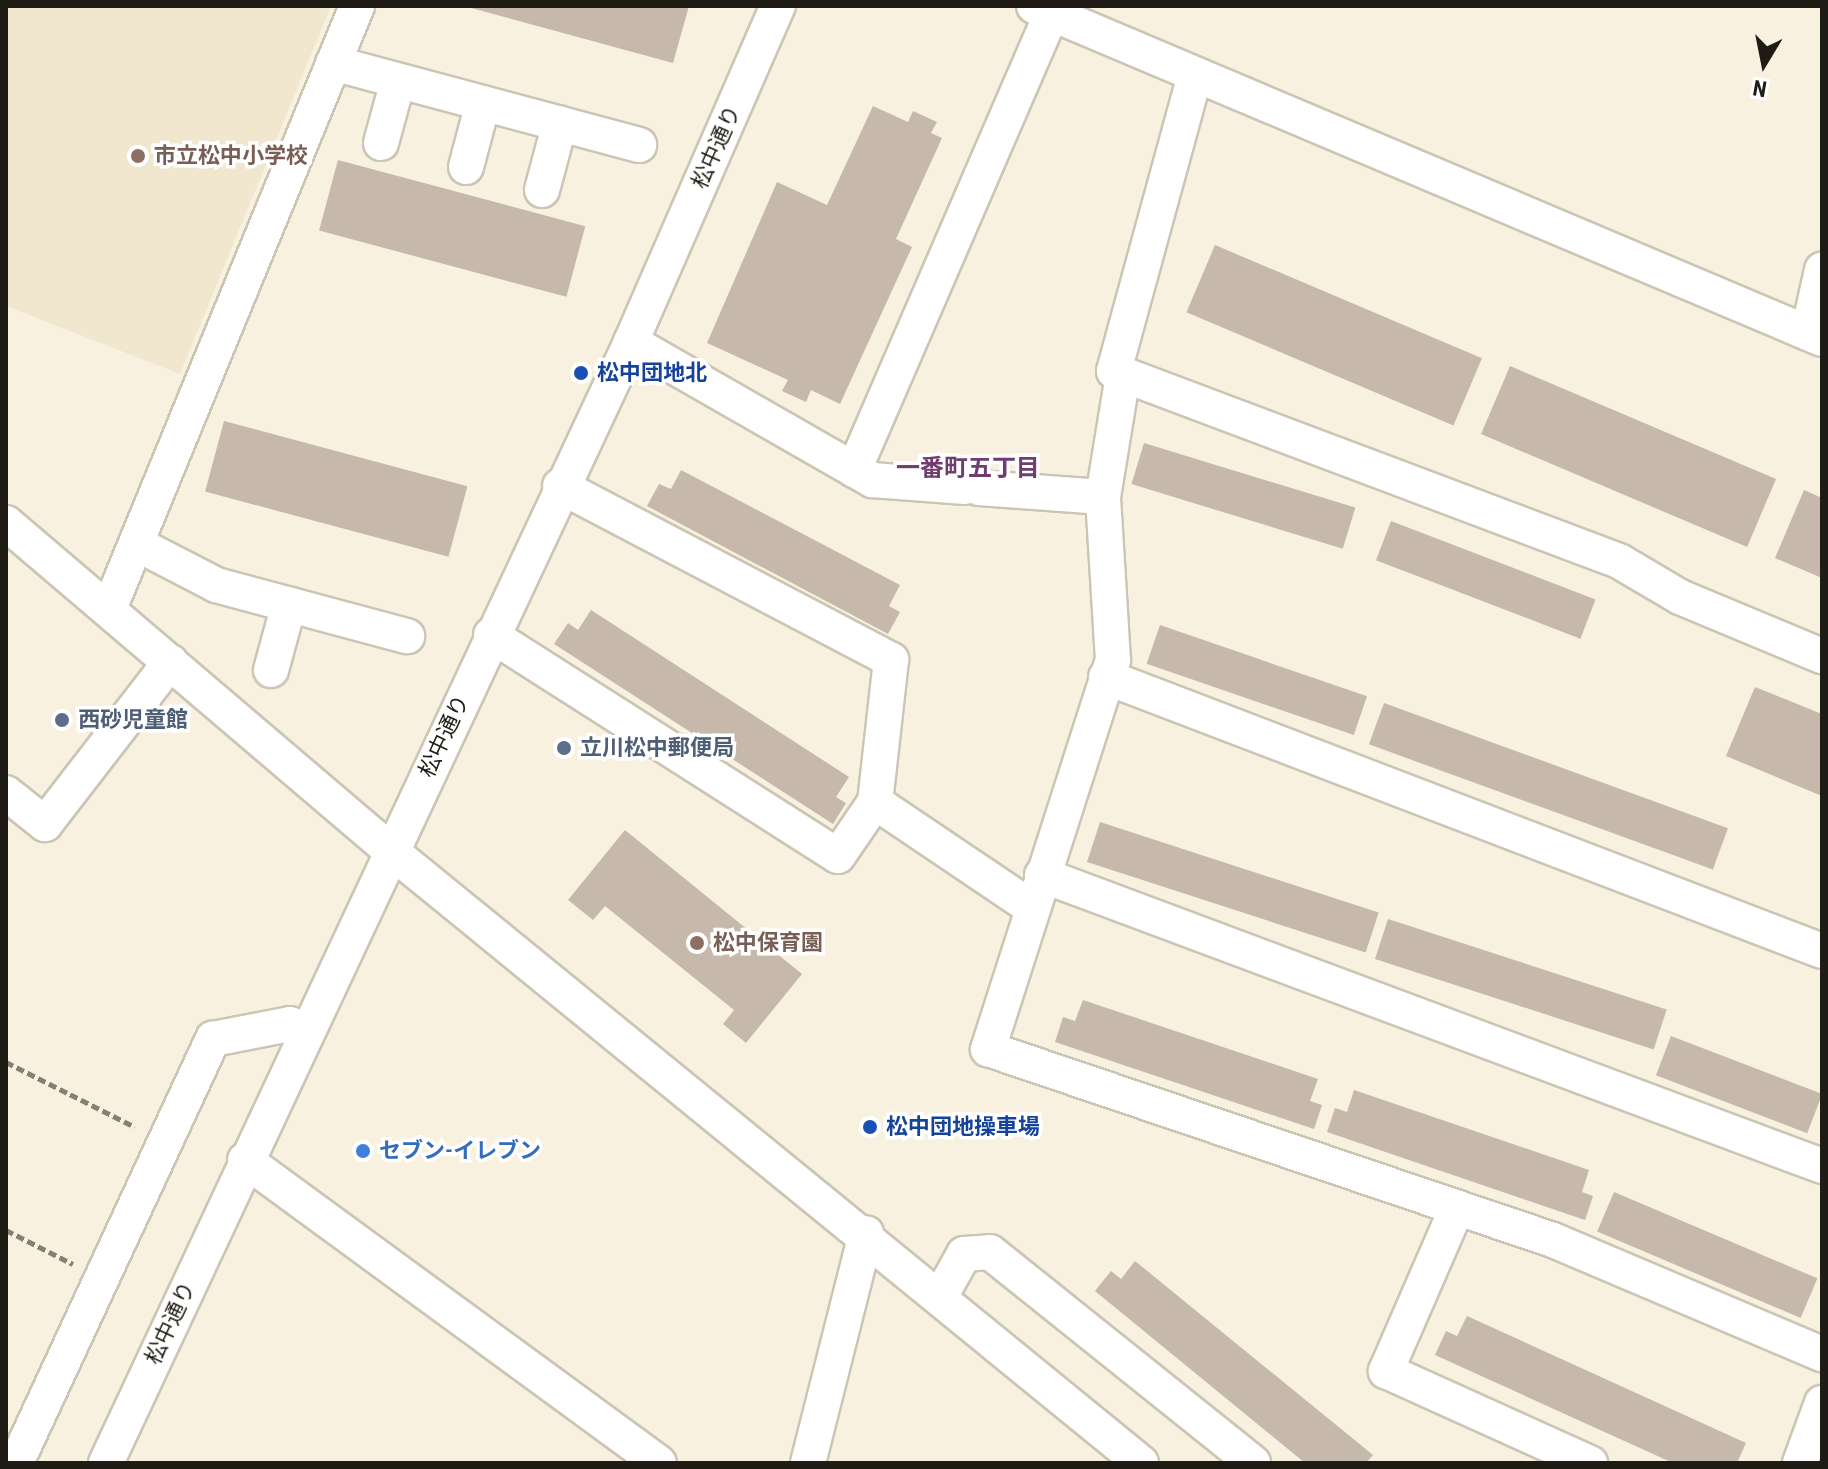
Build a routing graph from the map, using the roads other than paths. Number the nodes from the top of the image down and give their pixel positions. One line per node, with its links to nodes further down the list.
1 (357, 6): 5 (street)
2 (778, 6): 16 (street, 松中通り)
3 (1043, 10): 4 (street); 18 (street)
4 (1097, 17): 6 (street)
5 (333, 63): 7 (street); 22 (street)
6 (1195, 75): 15 (street); 17 (street)
7 (398, 81): 8 (street); 10 (street)
8 (483, 103): 9 (street); 12 (street)
9 (560, 123): 11 (street); 13 (street)
10 (381, 143)
11 (639, 145)
12 (466, 167)
13 (542, 190)
14 (1822, 270): 15 (street)
15 (1815, 336)
16 (631, 342): 18 (street); 19 (street, 松中通り)
17 (1123, 375): 20 (street); 27 (street)
18 (854, 470): 20 (street)
19 (560, 486): 25 (street, 松中通り); 32 (street)
20 (1103, 497): 30 (street)
21 (6, 523): 24 (street)
22 (137, 544): 23 (street); 24 (street)
23 (289, 604): 26 (street); 29 (street)
24 (109, 609): 28 (street)
25 (491, 635): 32 (street); 33 (street, 松中通り)
26 (407, 636)
27 (1822, 656)
28 (170, 662): 31 (street); 33 (street)
29 (271, 670)
30 (1106, 677): 34 (street); 36 (street)
31 (6, 793)
32 (875, 802): 35 (street)
33 (391, 851): 37 (street, 松中通り); 41 (street)
34 (1042, 875): 35 (street); 39 (street)
35 (1032, 908): 40 (street)
36 (1822, 951)
37 (305, 1030): 38 (street, 松中通り); 45 (street)
38 (245, 1160): 46 (street, 松中通り); 47 (street)
39 (1822, 1166)
40 (1456, 1210): 43 (street); 51 (street)
41 (866, 1233): 42 (street); 48 (street)
42 (940, 1297): 49 (street); 50 (street)
43 (1822, 1354)
44 (1822, 1403): 52 (street)
45 (16, 1463)
46 (106, 1463)
47 (659, 1463)
48 (808, 1463)
49 (1141, 1463)
50 (1253, 1463)
51 (1590, 1463)
52 (1800, 1463)

